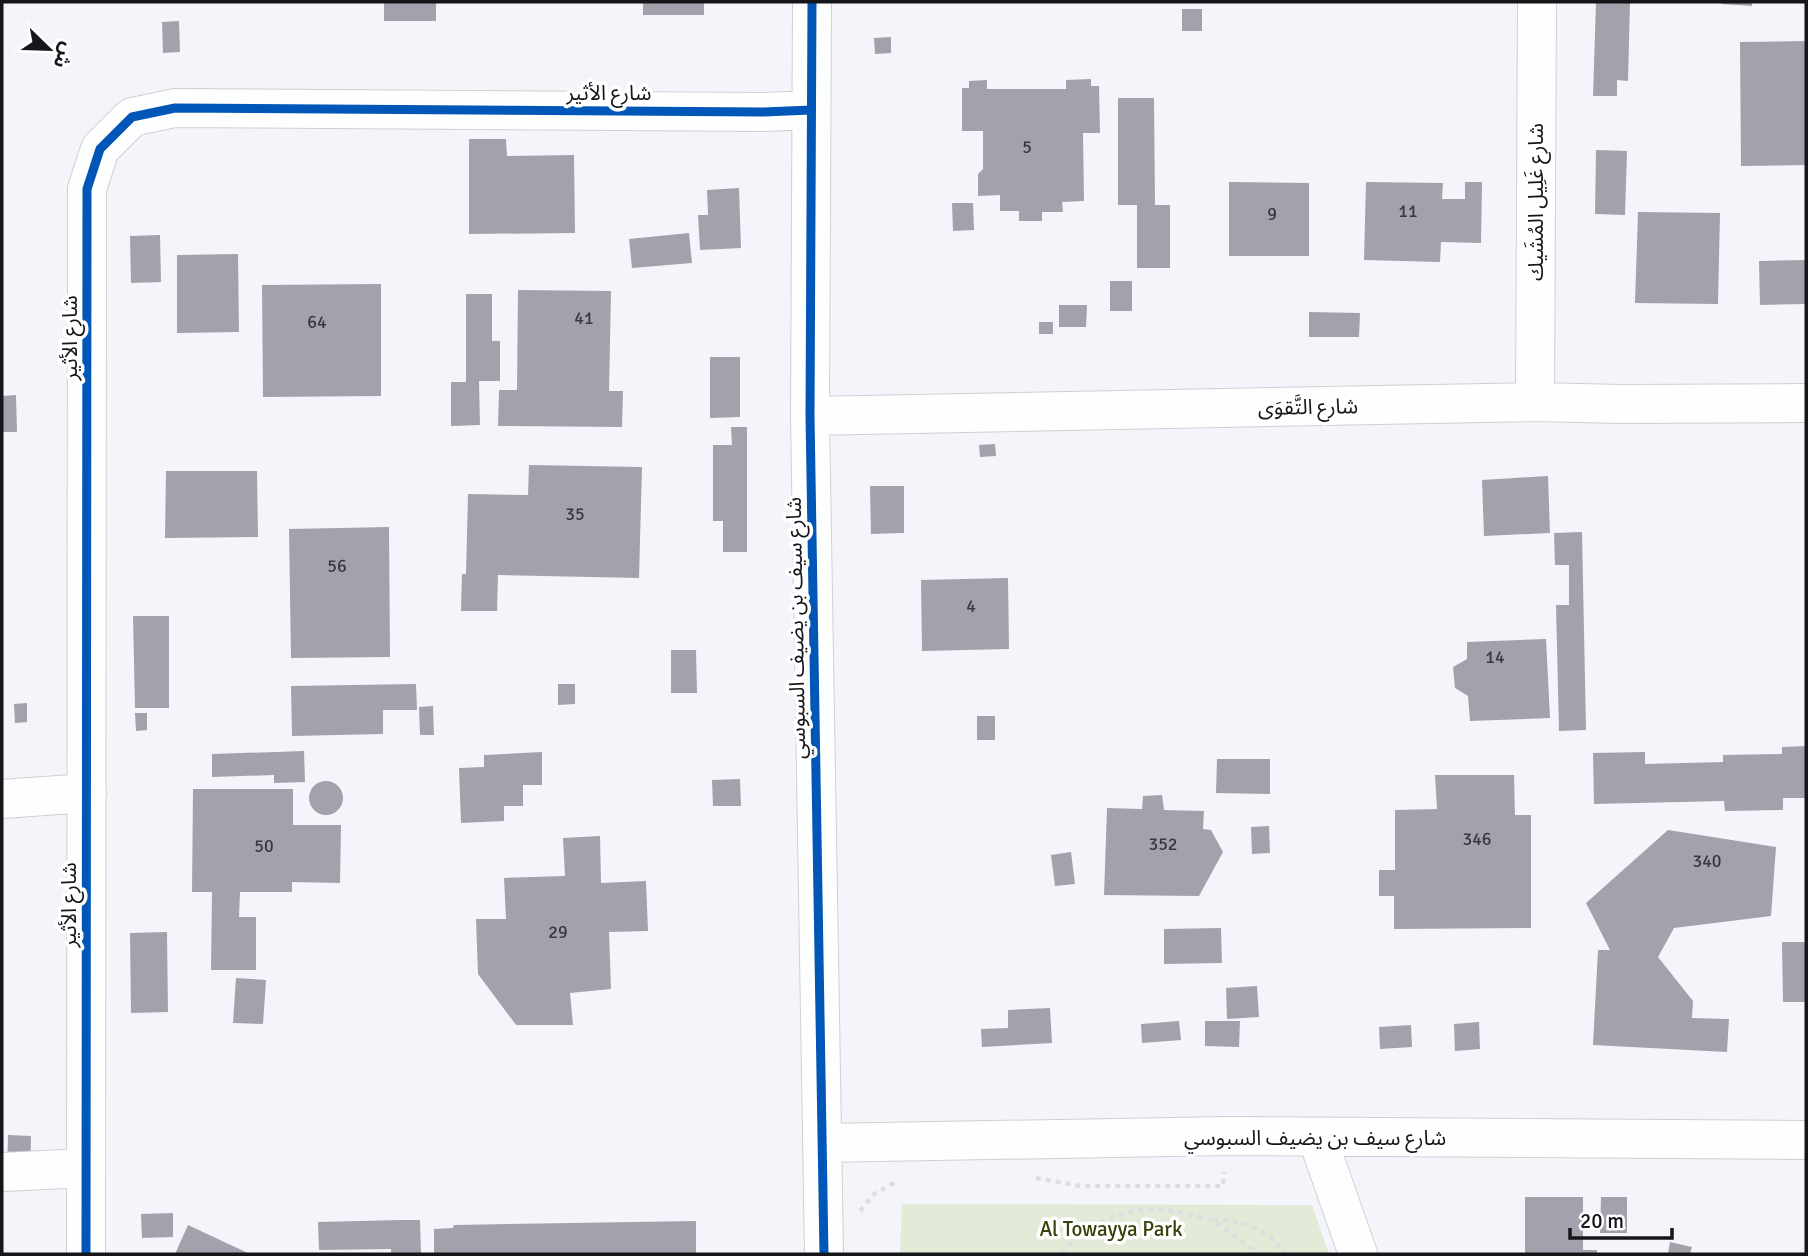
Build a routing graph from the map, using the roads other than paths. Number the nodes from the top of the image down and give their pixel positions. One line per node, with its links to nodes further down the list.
1 (812, 2): 3 (street, شارع سيف بن يضيف السبوسي)
2 (1537, 2): 4 (street, شارع غَلِيل المُشَيك)
3 (811, 110): 6 (street, شارع سيف بن يضيف السبوسي); 7 (street, شارع الأثير)
4 (1535, 402): 5 (street, شارع التَّقوَى); 6 (street, شارع التَّقوَى)
5 (1806, 403)
6 (810, 416): 11 (street, شارع سيف بن يضيف السبوسي)
7 (87, 793): 8 (street); 12 (street, شارع الأثير)
8 (2, 799)
9 (1317, 1137): 10 (street, شارع سيف بن يضيف السبوسي); 11 (street, شارع سيف بن يضيف السبوسي); 16 (street)
10 (1806, 1140)
11 (823, 1143): 15 (street, شارع سيف بن يضيف السبوسي)
12 (86, 1168): 13 (street); 14 (street, شارع الأثير)
13 (2, 1172)
14 (86, 1254)
15 (824, 1254)
16 (1359, 1254)

